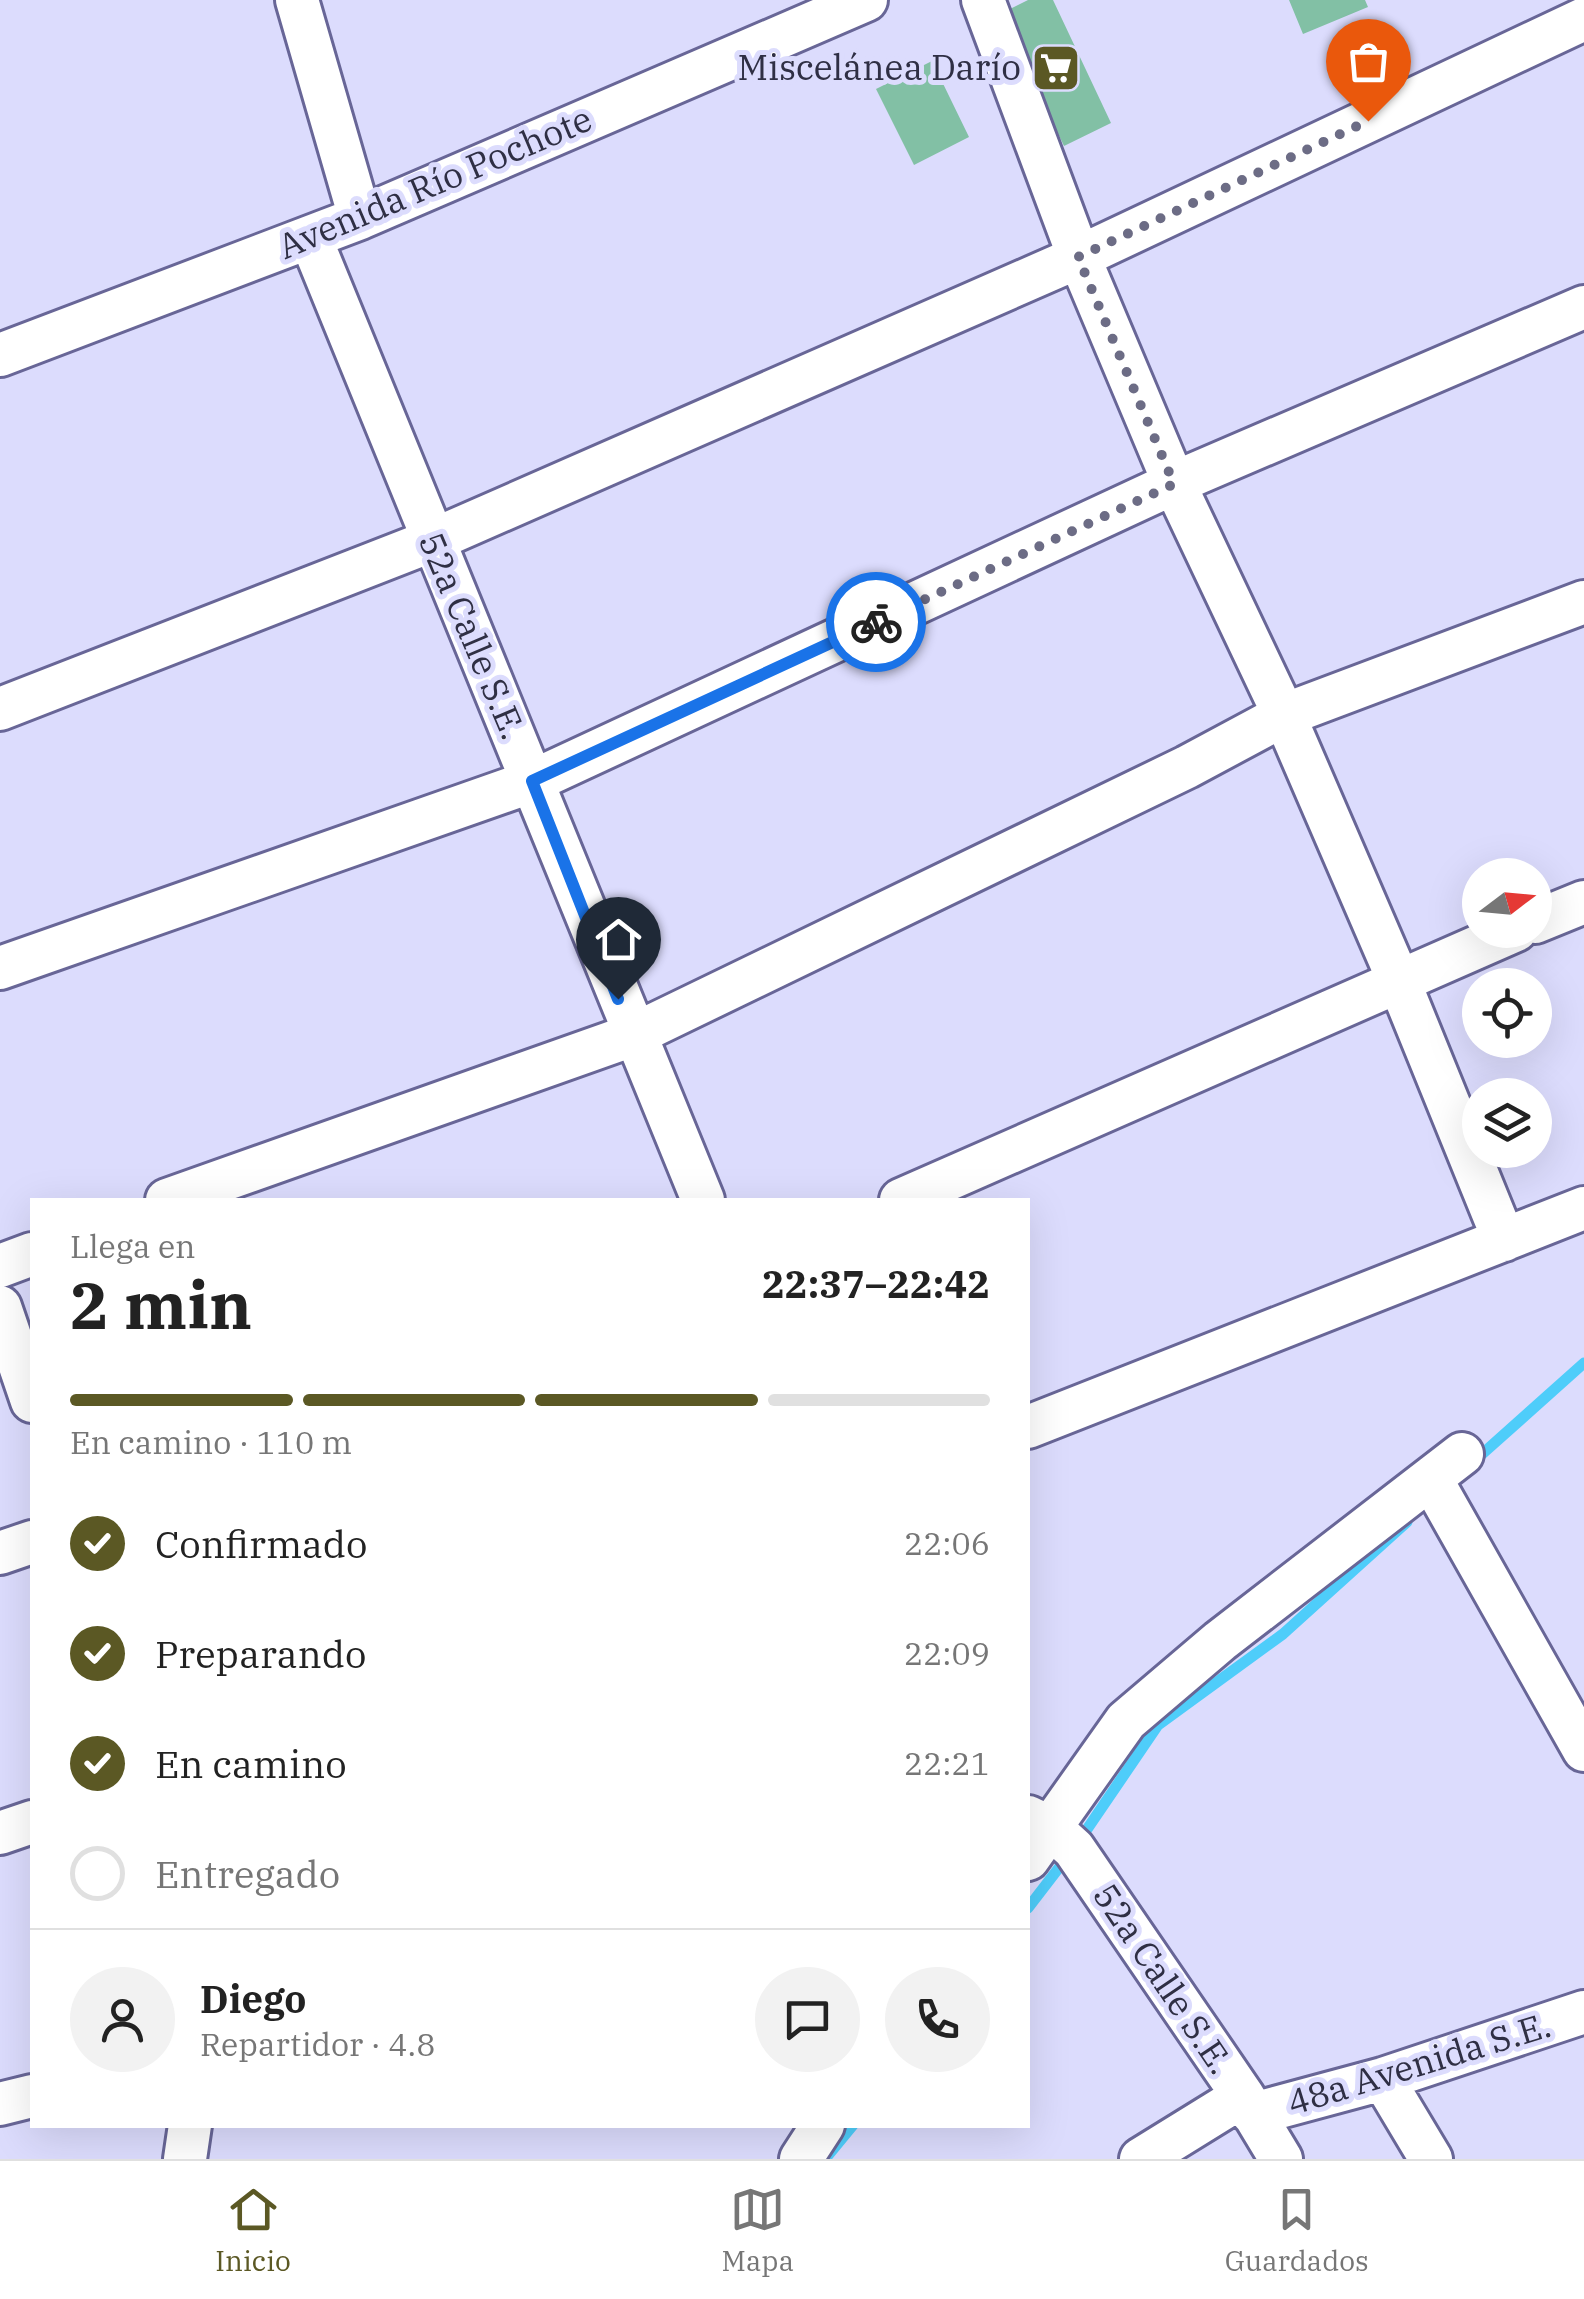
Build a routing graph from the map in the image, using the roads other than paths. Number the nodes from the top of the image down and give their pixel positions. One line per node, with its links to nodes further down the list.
1 (297, 0): 5 (street)
2 (866, 0): 5 (street, Avenida Río Pochote)
3 (983, 0): 7 (street)
4 (1584, 19): 7 (street)
5 (360, 218): 6 (street, Avenida Río Pochote)
6 (310, 237): 9 (street, Avenida Río Pochote); 11 (street, 52a Calle S.E.)
7 (1078, 257): 10 (street); 11 (street)
8 (1584, 308): 10 (street)
9 (0, 355)
10 (1174, 484): 14 (street); 15 (street)
11 (432, 541): 13 (street); 15 (street, 52a Calle S.E.)
12 (1584, 602): 14 (street)
13 (0, 709)
14 (1284, 715): 20 (street); 21 (street)
15 (532, 781): 19 (street); 21 (street, 52a Calle S.E.)
16 (1584, 902): 17 (street)
17 (1552, 915)
18 (1473, 948): 20 (street)
19 (0, 968)
20 (1398, 979): 24 (street); 26 (street)
21 (633, 1035): 22 (street); 23 (street, 52a Calle S.E.)
22 (172, 1198)
23 (702, 1198)
24 (905, 1198)
25 (1584, 1208): 26 (street)
26 (1504, 1240): 31 (street)
27 (30, 1255): 28 (street)
28 (0, 1266)
29 (0, 1306): 30 (street)
30 (30, 1395)
31 (1030, 1426)
32 (30, 1543): 33 (street)
33 (0, 1553)
34 (1584, 1750): 37 (street)
35 (30, 1823): 36 (street)
36 (0, 1833)
37 (1035, 1835): 42 (street, 52a Calle S.E.)
38 (1581, 2022): 39 (street, 48a Avenida S.E.)
39 (1384, 2079): 42 (street, 48a Avenida S.E.); 49 (street)
40 (30, 2096): 41 (street)
41 (0, 2104)
42 (1248, 2105): 47 (street, 48a Avenida S.E.); 48 (street, 52a Calle S.E.)
43 (190, 2128): 45 (street)
44 (821, 2128): 46 (street)
45 (185, 2159)
46 (800, 2159)
47 (1141, 2159)
48 (1281, 2159)
49 (1431, 2159)

